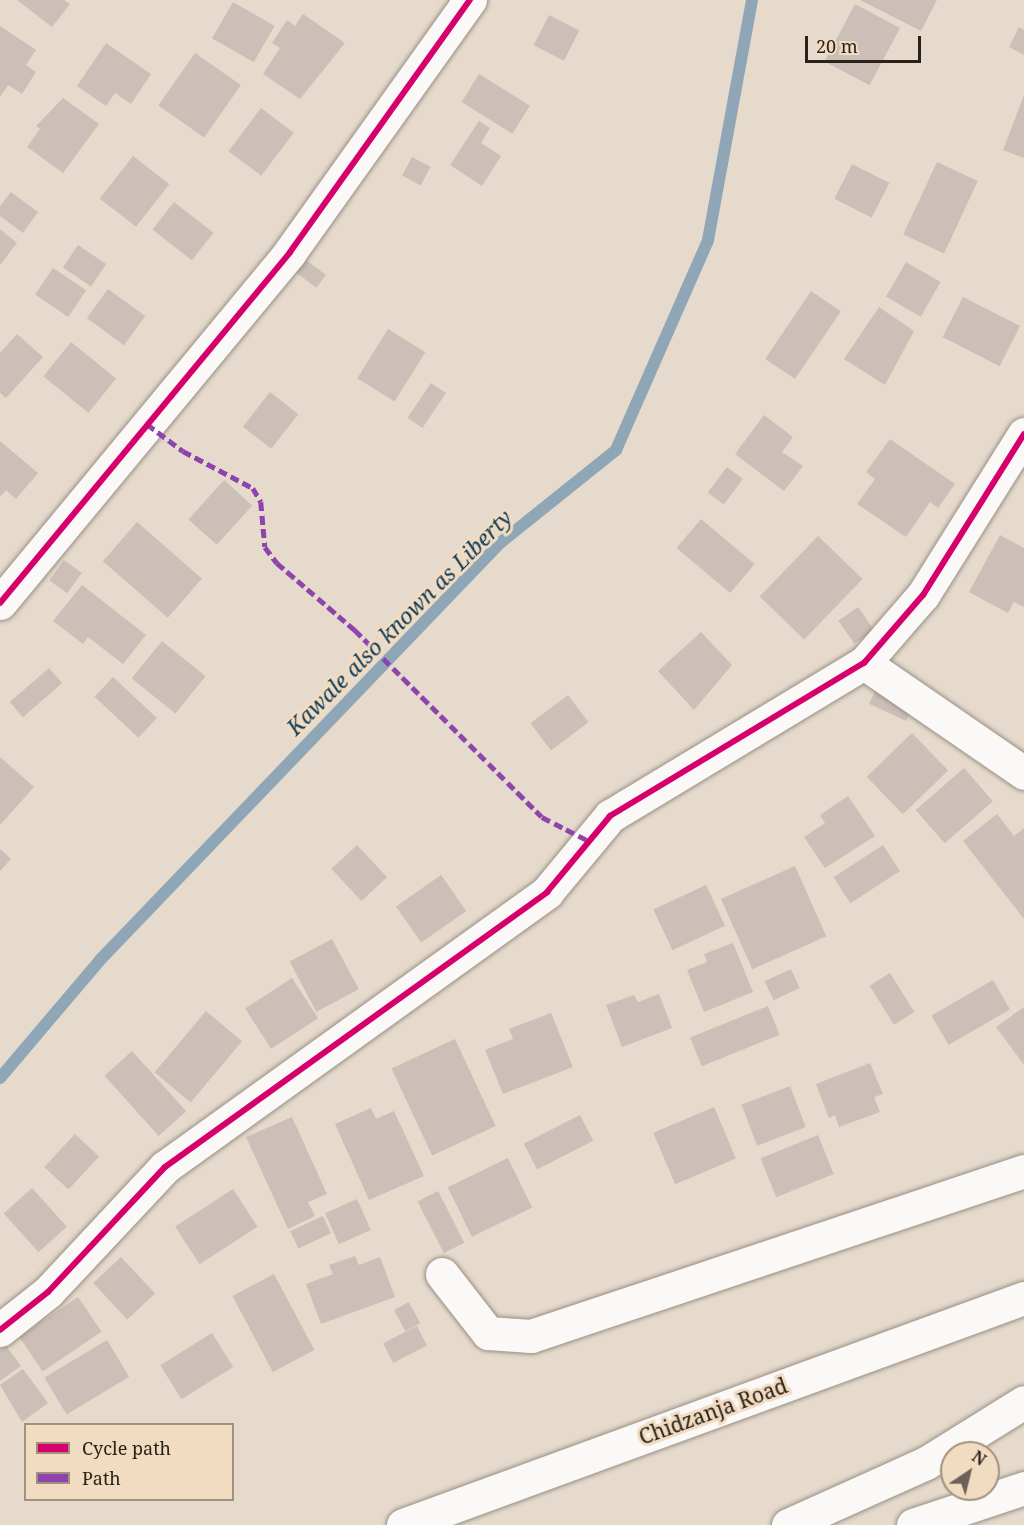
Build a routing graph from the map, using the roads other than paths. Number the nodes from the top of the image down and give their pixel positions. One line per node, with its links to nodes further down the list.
1 (470, 0): 3 (street)
2 (1024, 434): 4 (street)
3 (0, 603)
4 (864, 663): 5 (street); 9 (street)
5 (1024, 774)
6 (1024, 1171): 7 (street)
7 (442, 1274)
8 (1024, 1298): 12 (street, Chidzanja Road)
9 (0, 1330)
10 (1024, 1402): 13 (street)
11 (1024, 1488): 14 (street)
12 (403, 1525)
13 (788, 1525)
14 (913, 1525)

